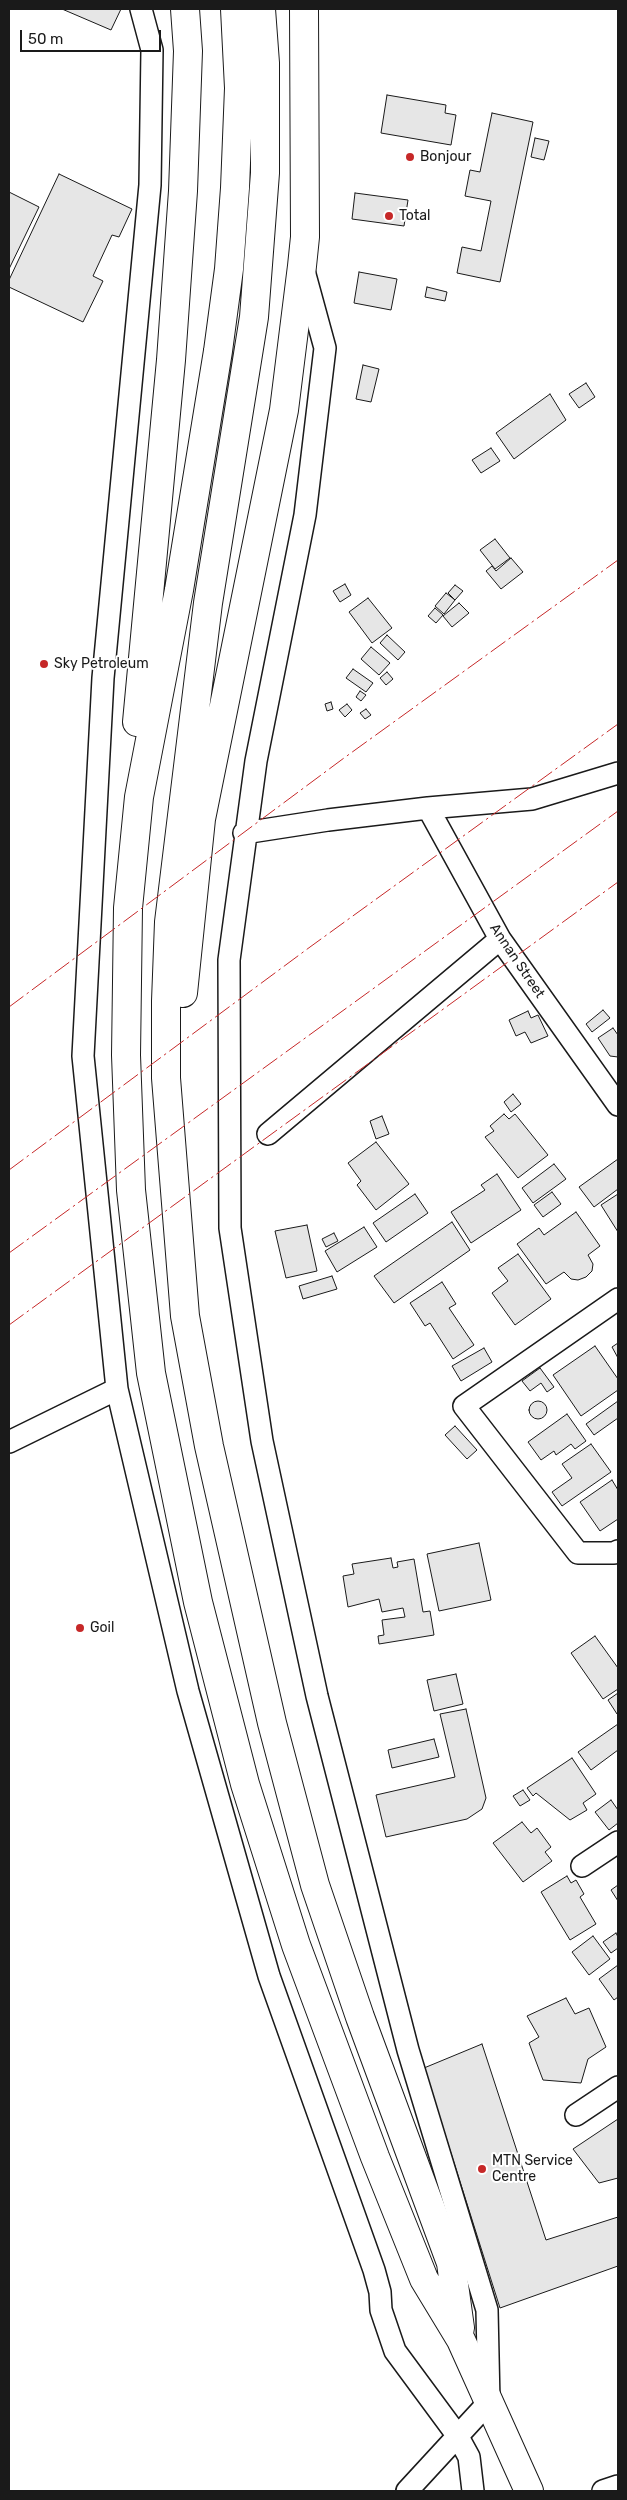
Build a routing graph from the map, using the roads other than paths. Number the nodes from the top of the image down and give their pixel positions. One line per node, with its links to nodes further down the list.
1 (141, 9): 18 (street)
2 (175, 9): 7 (highway)
3 (185, 9): 7 (highway)
4 (234, 9): 10 (highway)
5 (261, 9): 14 (highway)
6 (304, 9): 8 (highway)
7 (188, 52): 10 (highway)
8 (302, 266): 12 (street); 14 (highway)
9 (618, 773): 11 (street)
10 (139, 796): 25 (highway)
11 (428, 808): 12 (street); 13 (street, Annan Street)
12 (244, 834): 26 (street)
13 (500, 939): 15 (street, Annan Street); 16 (street)
14 (166, 1078): 25 (highway)
15 (618, 1105)
16 (268, 1134)
17 (618, 1299): 20 (street)
18 (117, 1388): 19 (street); 27 (street)
19 (9, 1442)
20 (618, 1551)
21 (618, 1842): 22 (street)
22 (582, 1866)
23 (618, 2087): 24 (street)
24 (576, 2115)
25 (461, 2340): 26 (highway)
26 (489, 2402): 27 (street); 31 (highway)
27 (457, 2434): 29 (street); 30 (street)
28 (618, 2486): 32 (street)
29 (407, 2491)
30 (472, 2491)
31 (529, 2491)
32 (603, 2491)

